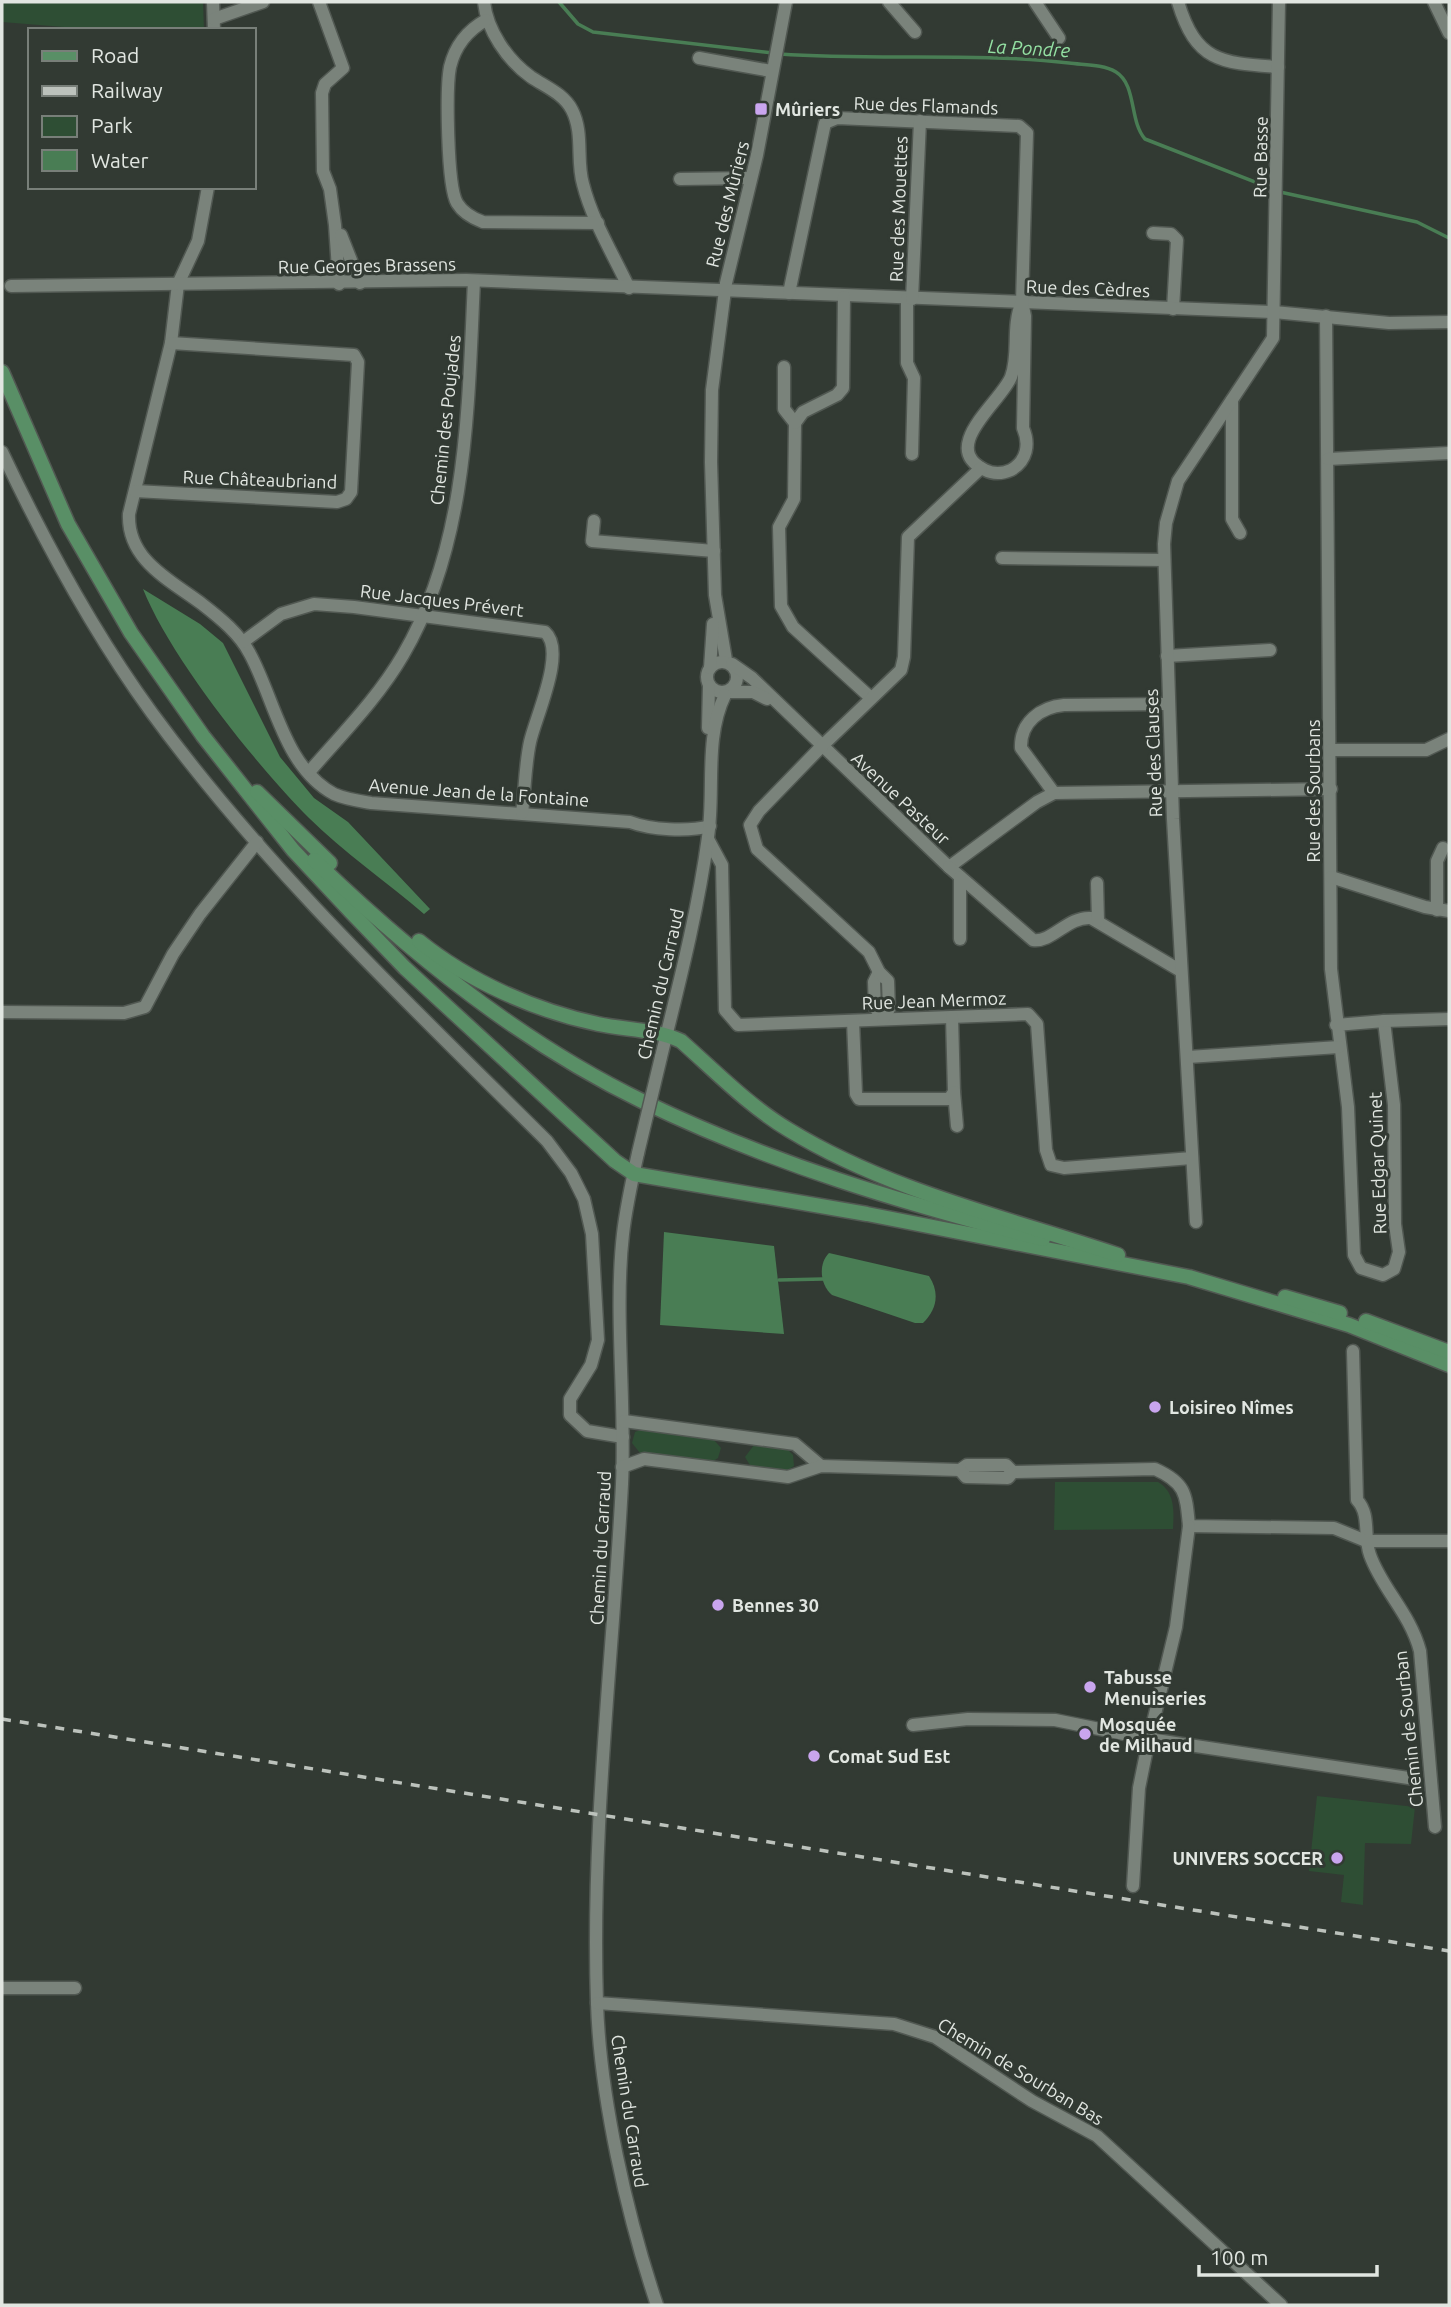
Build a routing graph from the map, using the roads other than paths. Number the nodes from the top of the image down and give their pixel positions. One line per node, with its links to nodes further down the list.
1 (213, 2): 12 (street)
2 (263, 2): 12 (street)
3 (319, 2): 24 (street)
4 (484, 2): 11 (street)
5 (786, 2): 18 (street, Rue des Mûriers)
6 (889, 2): 13 (street)
7 (1035, 2): 15 (street)
8 (1178, 2): 17 (street)
9 (1279, 2): 17 (street, Rue Basse)
10 (1434, 2): 14 (street)
11 (486, 20): 23 (street); 23 (street)
12 (214, 24)
13 (915, 32)
14 (1449, 33)
15 (1059, 38)
16 (699, 58): 18 (street)
17 (1278, 67): 38 (street, Rue Basse)
18 (772, 69): 20 (street, Rue des Mûriers)
19 (920, 121): 33 (street, Rue des Flamands); 35 (street, Rue des Mouettes); 36 (street, Rue des Flamands)
20 (750, 178): 21 (street); 32 (street, Rue des Mûriers)
21 (680, 179)
22 (208, 189): 29 (street, Avenue Jean de la Fontaine)
23 (598, 223): 31 (street)
24 (336, 231): 27 (street); 28 (street)
25 (1153, 233): 37 (street)
26 (474, 281): 28 (street, Rue Georges Brassens); 31 (street, Rue Georges Brassens); 58 (street, Chemin des Poujades)
27 (339, 284): 28 (street, Rue Georges Brassens); 29 (street, Rue Georges Brassens)
28 (360, 284)
29 (178, 285): 30 (street, Rue Georges Brassens); 41 (street, Avenue Jean de la Fontaine)
30 (11, 286)
31 (629, 288): 32 (street, Rue Georges Brassens)
32 (724, 290): 33 (street, Rue des Cèdres); 54 (street, Chemin du Carraud)
33 (789, 293): 34 (street, Rue des Cèdres)
34 (844, 297): 35 (street, Rue des Cèdres); 45 (street)
35 (909, 299): 36 (street, Rue des Cèdres); 48 (street, Rue des Mouettes)
36 (1022, 302): 37 (street, Rue des Cèdres); 50 (street); 50 (street)
37 (1173, 309): 38 (street, Rue des Cèdres)
38 (1274, 312): 39 (street, Rue des Cèdres); 44 (street, Rue des Clauses)
39 (1326, 316): 40 (street, Rue des Cèdres); 49 (street, Rue des Sourbans)
40 (1449, 322)
41 (171, 343): 51 (street, Avenue Jean de la Fontaine); 51 (street, Rue Châteaubriand)
42 (784, 367): 45 (street)
43 (2, 372): 71 (main road)
44 (1232, 400): 53 (street); 56 (street, Rue des Clauses)
45 (795, 423): 66 (street)
46 (2, 452): 80 (street)
47 (1449, 453): 49 (street)
48 (912, 454)
49 (1328, 459): 72 (street, Rue des Sourbans)
50 (981, 468): 66 (street)
51 (135, 491): 59 (street, Avenue Jean de la Fontaine)
52 (594, 520): 54 (street)
53 (1240, 533)
54 (714, 551): 57 (street, Chemin du Carraud)
55 (1002, 558): 56 (street)
56 (1164, 560): 61 (street, Rue des Clauses)
57 (715, 595): 62 (street, Chemin du Carraud); 63 (street, Chemin du Carraud)
58 (422, 615): 59 (street, Rue Jacques Prévert); 73 (street, Chemin des Poujades); 78 (street, Rue Jacques Prévert)
59 (243, 642): 73 (street, Avenue Jean de la Fontaine)
60 (1270, 650): 61 (street)
61 (1167, 656): 67 (street, Rue des Clauses)
62 (729, 662): 63 (street); 65 (street, Chemin du Carraud); 68 (street, Avenue Pasteur)
63 (710, 669): 64 (street, Chemin du Carraud)
64 (709, 686): 65 (street); 77 (street, Chemin du Carraud)
65 (727, 693): 68 (street, Avenue Pasteur); 77 (street, Chemin du Carraud)
66 (871, 698): 70 (street)
67 (1168, 704): 75 (street, Rue des Clauses); 76 (street)
68 (779, 706): 70 (street, Avenue Pasteur)
69 (1449, 739): 72 (street)
70 (821, 747): 82 (street, Avenue Pasteur); 92 (street)
71 (214, 750): 97 (main road); 103 (main road); 106 (main road)
72 (1331, 750): 74 (street, Rue des Sourbans)
73 (310, 772): 78 (street, Avenue Jean de la Fontaine)
74 (1331, 789): 75 (street); 84 (street, Rue des Sourbans)
75 (1172, 790): 76 (street); 89 (street, Rue des Clauses)
76 (1054, 793): 82 (street, Avenue Pasteur)
77 (711, 794): 79 (street, Chemin du Carraud)
78 (522, 813): 79 (street, Avenue Jean de la Fontaine)
79 (709, 833): 94 (street, Rue Jean Mermoz); 97 (street, Chemin du Carraud)
80 (257, 842): 90 (street); 112 (street)
81 (1443, 848): 86 (street)
82 (948, 867): 83 (street)
83 (960, 877): 87 (street); 88 (street)
84 (1331, 877): 86 (street); 96 (street, Rue des Sourbans)
85 (1097, 883): 87 (street)
86 (1443, 911)
87 (1098, 921): 89 (street)
88 (960, 939)
89 (1181, 971): 99 (street, Rue des Clauses)
90 (2, 1012)
91 (952, 1017): 92 (street, Rue Jean Mermoz); 100 (street); 102 (street, Rue Jean Mermoz)
92 (883, 1018): 94 (street, Rue Jean Mermoz)
93 (1449, 1018): 95 (street)
94 (853, 1021): 100 (street)
95 (1384, 1021): 96 (street); 105 (street, Rue Edgar Quinet)
96 (1336, 1025): 98 (street, Rue des Sourbans)
97 (667, 1034): 103 (street, Chemin du Carraud, bridge); 106 (main road)
98 (1339, 1047): 99 (street); 105 (street, Rue des Sourbans)
99 (1188, 1057): 102 (street, Rue des Clauses)
100 (954, 1092): 101 (street)
101 (957, 1126)
102 (1192, 1158): 104 (street, Rue des Clauses)
103 (634, 1174): 106 (main road); 111 (street, Chemin du Carraud)
104 (1196, 1222)
105 (1357, 1265)
106 (1170, 1272): 107 (main road)
107 (1202, 1280): 109 (main road); 110 (main road)
108 (1353, 1351): 116 (street, Chemin de Sourban)
109 (1449, 1352)
110 (1449, 1365)
111 (624, 1421): 112 (street, Chemin du Carraud); 113 (street)
112 (624, 1437): 114 (street, Chemin du Carraud)
113 (821, 1466): 114 (street); 115 (street)
114 (622, 1467): 125 (street, Chemin du Carraud)
115 (1189, 1526): 116 (street); 119 (street)
116 (1366, 1541): 117 (street); 121 (street, Chemin de Sourban)
117 (1449, 1541)
118 (913, 1725): 119 (street)
119 (1149, 1739): 120 (street); 122 (street)
120 (1415, 1779)
121 (1435, 1827)
122 (1133, 1886)
123 (2, 1988): 124 (street)
124 (75, 1988)
125 (597, 2003): 126 (street, Chemin du Carraud); 127 (street, Chemin de Sourban Bas)
126 (657, 2305)
127 (1281, 2305)

